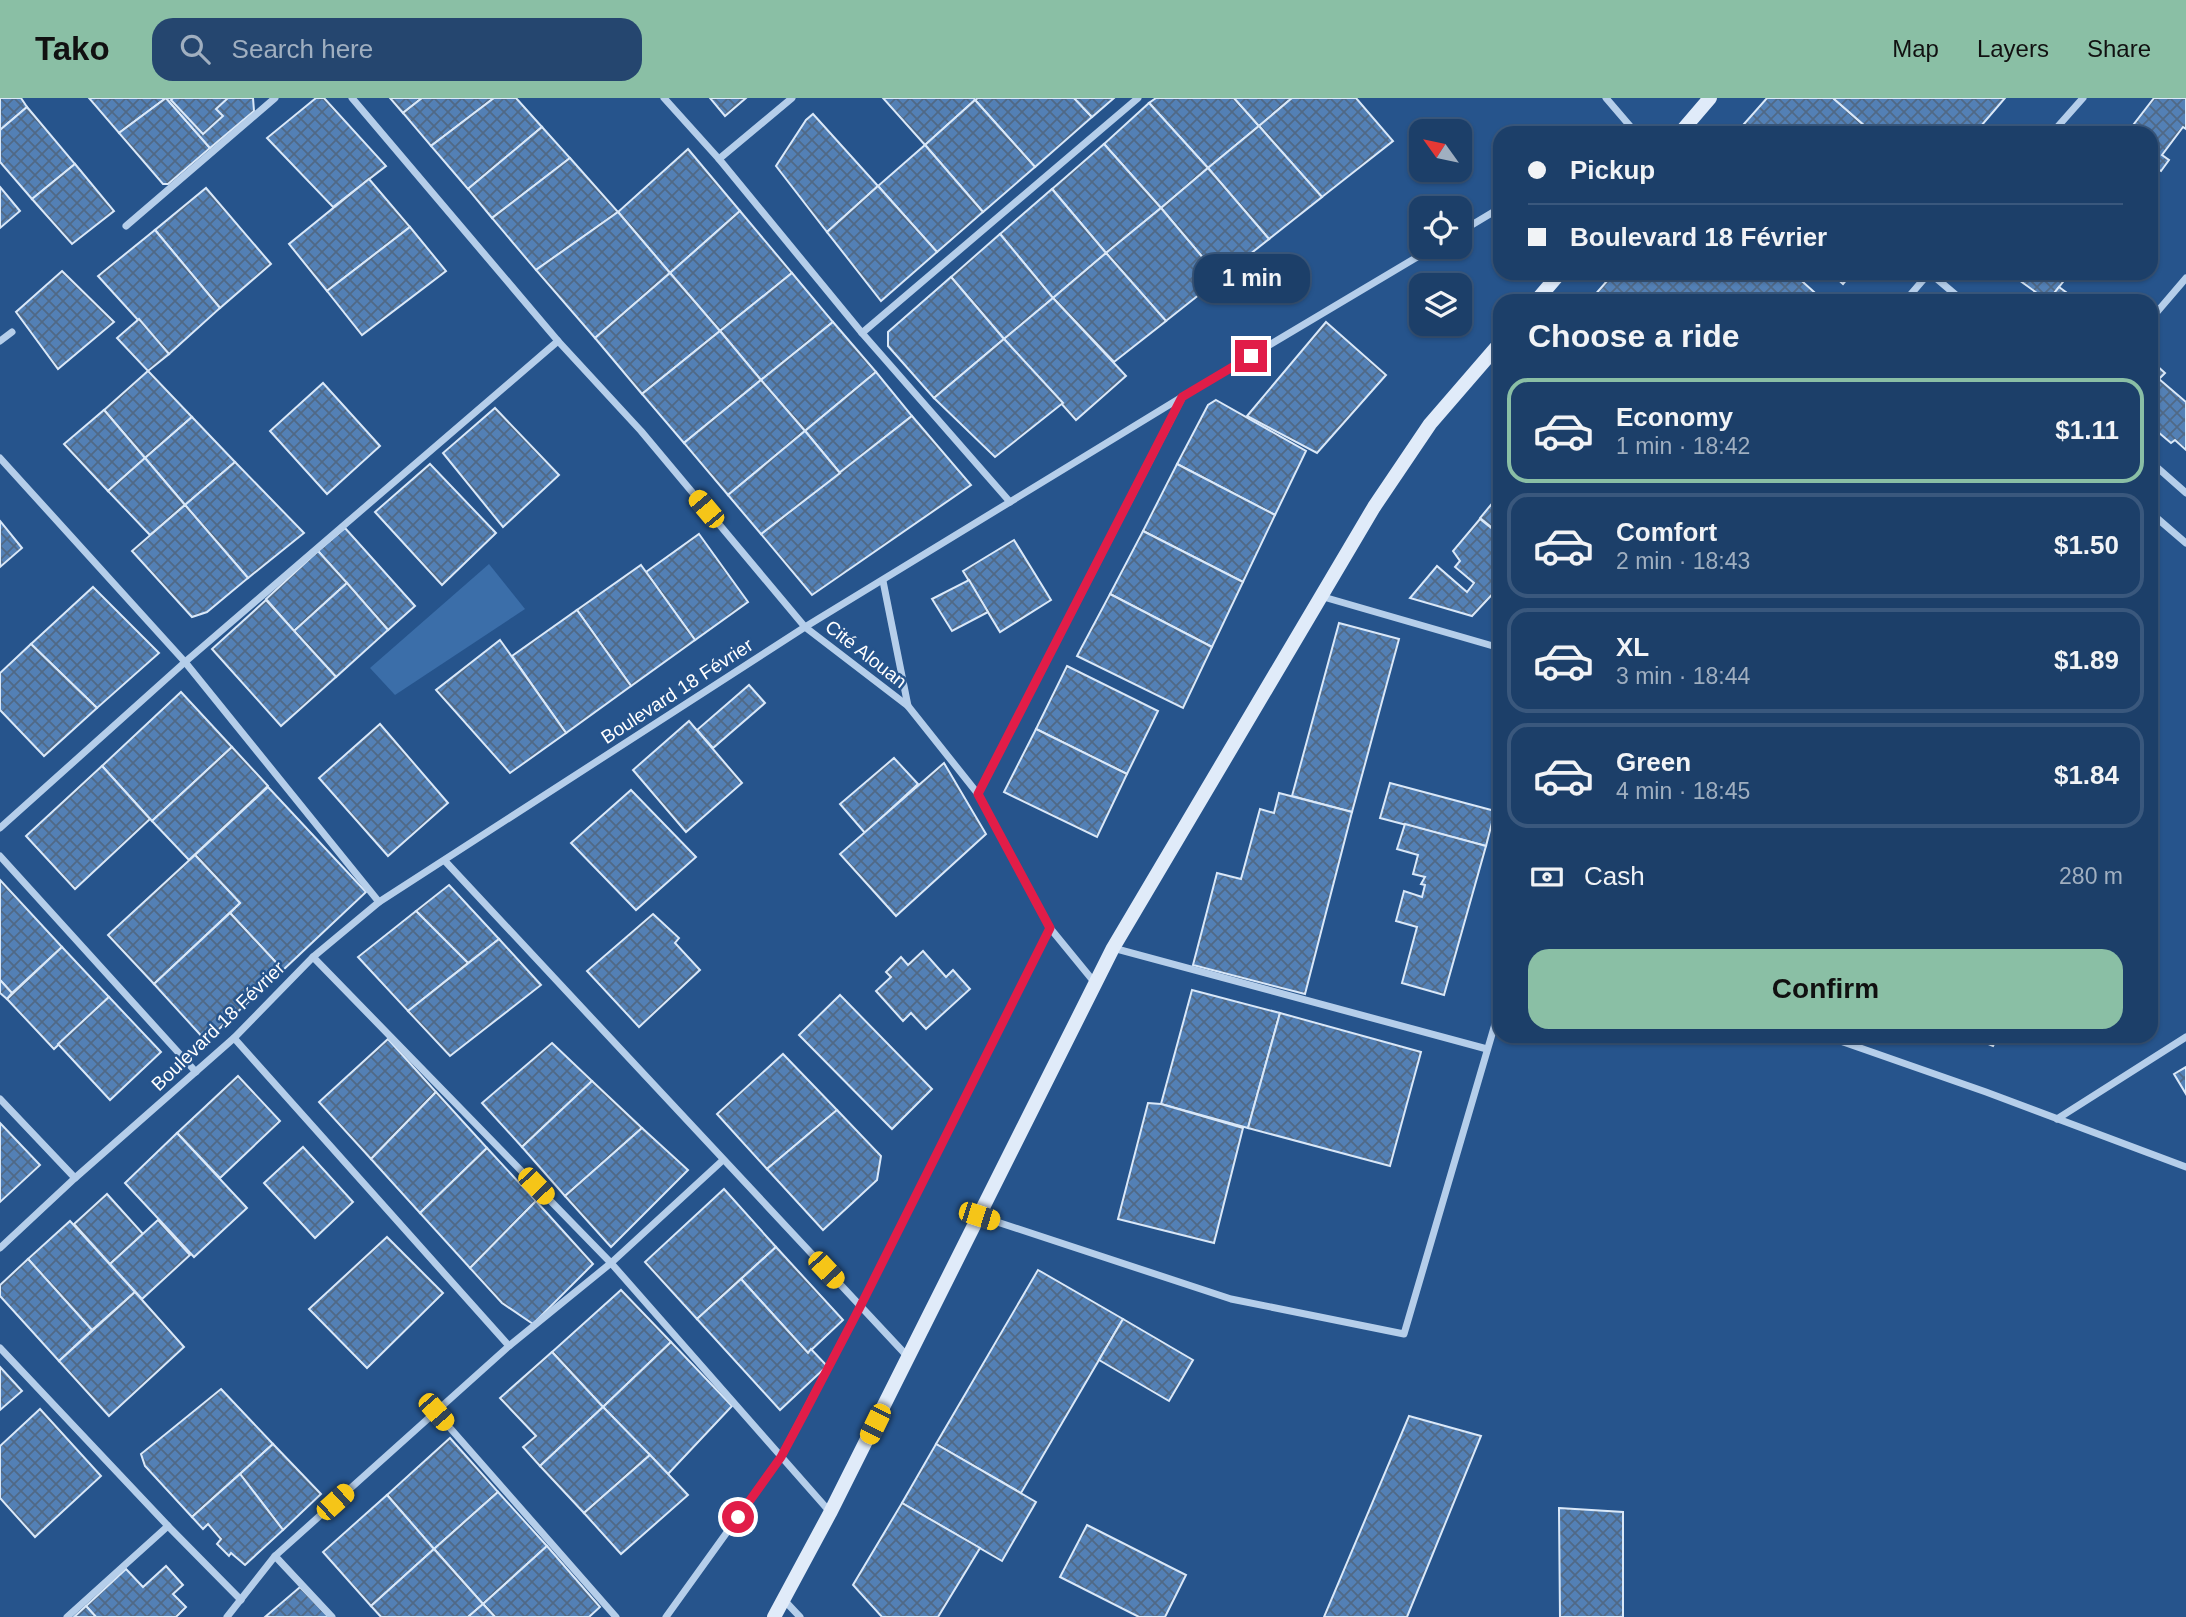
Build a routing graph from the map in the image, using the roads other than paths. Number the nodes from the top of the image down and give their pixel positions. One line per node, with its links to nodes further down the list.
1 (275, 98): 15 (street)
2 (352, 98): 28 (street, Cité Alouan)
3 (664, 98): 12 (street)
4 (792, 98): 12 (street)
5 (1138, 98): 26 (street)
6 (1606, 98): 9 (street)
7 (1710, 98): 10 (main road)
8 (2083, 98): 11 (street)
9 (1627, 126)
10 (1686, 126)
11 (2058, 126)
12 (719, 159): 26 (street)
13 (1493, 212): 14 (street)
14 (1472, 225)
15 (126, 226)
16 (1414, 259): 30 (street, Boulevard 18 Février)
17 (1554, 280): 21 (main road)
18 (1923, 280): 22 (street)
19 (1938, 280): 23 (street)
20 (2184, 284): 24 (street)
21 (1542, 294)
22 (1911, 294)
23 (1954, 294)
24 (2158, 312)
25 (12, 332): 27 (street)
26 (862, 333): 34 (street)
27 (0, 341)
28 (558, 341): 39 (street, Cité Alouan); 41 (street)
29 (1493, 351): 38 (main road)
30 (1182, 397): 34 (street, Boulevard 18 Février); 43 (street)
31 (0, 458): 41 (street)
32 (2158, 468): 33 (street)
33 (2186, 493)
34 (1010, 502): 37 (street, Boulevard 18 Février)
35 (2158, 519): 36 (street)
36 (2186, 543)
37 (883, 581): 39 (street, Boulevard 18 Février); 42 (street)
38 (1320, 596): 40 (street); 49 (main road)
39 (805, 626): 42 (street, Cité Alouan); 46 (street, Boulevard 18 Février)
40 (1493, 646)
41 (185, 662): 44 (street); 47 (street)
42 (908, 706): 43 (street)
43 (978, 794): 48 (street)
44 (0, 828)
45 (0, 856): 57 (street)
46 (445, 861): 47 (street, Boulevard 18 Février); 60 (street)
47 (379, 902): 50 (street, Boulevard 18 Février)
48 (1050, 928): 51 (street); 66 (street)
49 (1113, 948): 51 (main road); 56 (street)
50 (313, 957): 54 (street, Boulevard 18 Février); 65 (street)
51 (1095, 983): 63 (main road)
52 (1493, 1030): 56 (street)
53 (2186, 1037): 59 (street)
54 (234, 1038): 57 (street, Boulevard 18 Février); 67 (street)
55 (1845, 1043): 59 (street)
56 (1487, 1049): 63 (street)
57 (196, 1072): 62 (street, Boulevard 18 Février)
58 (0, 1099): 62 (street)
59 (2057, 1119): 61 (street)
60 (723, 1160): 65 (street); 66 (street)
61 (2186, 1167)
62 (75, 1178): 64 (street, Boulevard 18 Février)
63 (979, 1216): 69 (main road)
64 (0, 1248)
65 (611, 1263): 67 (street); 71 (street)
66 (860, 1307): 69 (street); 71 (street)
67 (509, 1346): 70 (street)
68 (0, 1348): 73 (street)
69 (908, 1357): 72 (main road)
70 (436, 1412): 74 (street); 80 (street)
71 (781, 1457): 72 (street); 81 (street)
72 (830, 1513): 76 (main road)
73 (168, 1526): 75 (street); 77 (street)
74 (275, 1556): 75 (street); 79 (street)
75 (241, 1600): 78 (street)
76 (783, 1600): 82 (main road); 83 (street)
77 (66, 1617)
78 (227, 1617)
79 (332, 1617)
80 (616, 1617)
81 (666, 1617)
82 (774, 1617)
83 (800, 1617)

